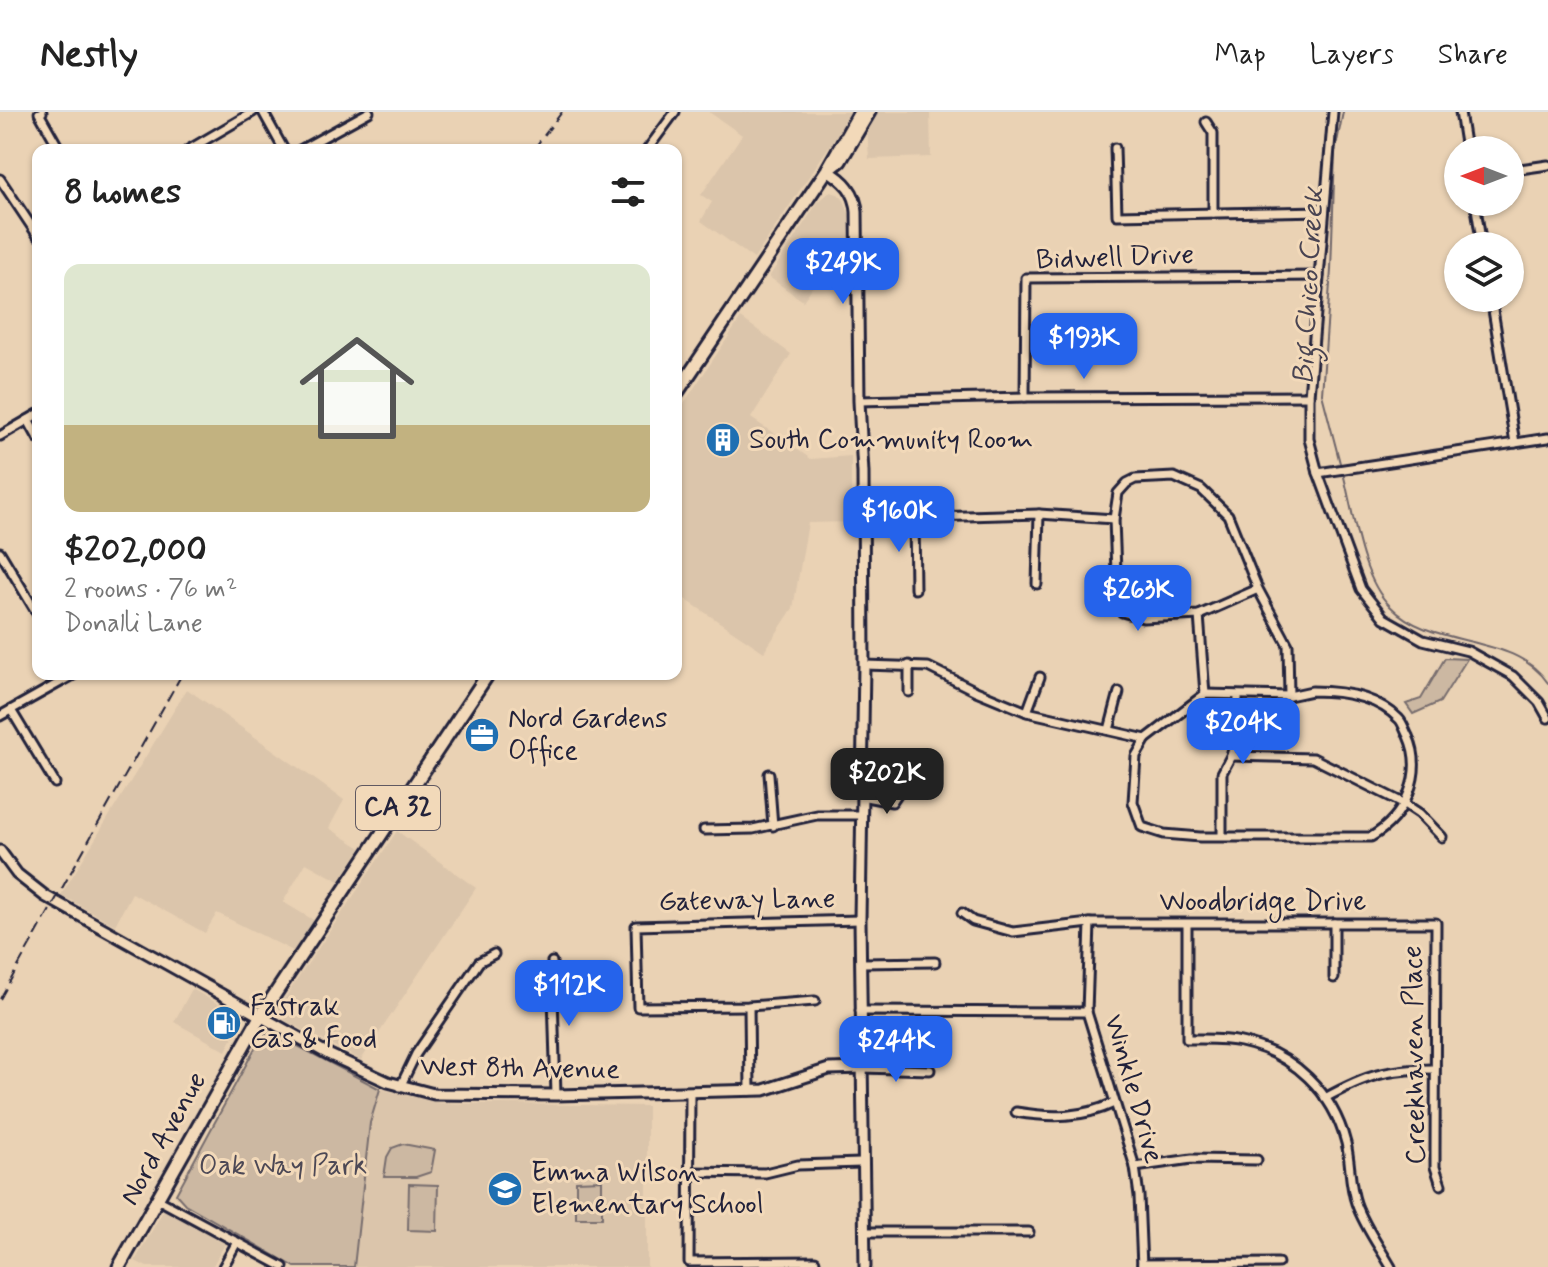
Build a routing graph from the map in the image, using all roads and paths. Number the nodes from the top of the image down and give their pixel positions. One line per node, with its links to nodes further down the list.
1 (42, 112): 12 (street)
2 (253, 112): 13 (street)
3 (263, 112): 14 (street)
4 (369, 112): 15 (street)
5 (675, 112): 16 (street)
6 (860, 112): 20 (main road)
7 (869, 112): 20 (main road)
8 (1333, 112): 22 (street)
9 (1460, 112): 11 (street)
10 (1206, 122): 23 (street)
11 (1464, 136)
12 (57, 144)
13 (198, 144)
14 (281, 144)
15 (311, 144)
16 (651, 144)
17 (1115, 148): 23 (street)
18 (1548, 165): 19 (street)
19 (1524, 168)
20 (827, 170): 27 (main road); 30 (street)
21 (0, 179): 24 (street)
22 (1323, 211): 23 (street); 25 (street)
23 (1213, 213)
24 (32, 227)
25 (1319, 276): 28 (street); 29 (street, Bidwell Drive)
26 (1493, 312): 36 (street)
27 (682, 385)
28 (1309, 396): 29 (street); 37 (street)
29 (1025, 397): 30 (street)
30 (859, 401): 39 (street)
31 (32, 418): 32 (street)
32 (28, 420): 33 (street); 34 (street)
33 (32, 427)
34 (0, 436)
35 (1548, 438): 36 (street)
36 (1515, 443): 37 (street)
37 (1318, 473): 61 (street)
38 (1039, 514): 40 (street); 41 (street); 43 (street)
39 (862, 519): 40 (street); 48 (street)
40 (914, 519): 44 (street)
41 (1114, 519): 45 (street); 47 (street)
42 (0, 552): 46 (street)
43 (1037, 584)
44 (915, 589)
45 (1258, 589): 47 (street); 57 (street)
46 (32, 605)
47 (1199, 615): 55 (street)
48 (864, 665): 49 (street); 68 (street)
49 (909, 665): 53 (street); 59 (street)
50 (1040, 677): 59 (street)
51 (64, 680): 58 (street)
52 (484, 680): 91 (main road, Nord Avenue / CA 32)
53 (909, 692)
54 (1119, 692): 62 (street)
55 (1205, 694): 56 (street); 63 (street)
56 (1238, 696): 57 (street); 64 (street)
57 (1289, 696): 69 (street)
58 (11, 710): 60 (street); 66 (street)
59 (1027, 712): 62 (street)
60 (0, 716)
61 (1548, 718)
62 (1109, 730): 63 (street)
63 (1146, 739): 73 (street)
64 (1231, 756): 69 (street); 73 (street)
65 (769, 774): 71 (street)
66 (55, 783)
67 (898, 793): 68 (street)
68 (861, 796): 70 (street)
69 (1405, 804): 73 (street); 74 (street)
70 (860, 815): 71 (street); 77 (street)
71 (773, 826): 72 (street)
72 (704, 830)
73 (1222, 835)
74 (1442, 837)
75 (0, 851): 91 (street, West 8th Avenue)
76 (962, 913): 78 (street, Woodbridge Drive)
77 (860, 920): 85 (street); 88 (street, Gateway Lane)
78 (1090, 923): 81 (street, Woodbridge Drive); 90 (street, Winkle Drive)
79 (1334, 923): 80 (street, Woodbridge Drive); 81 (street, Woodbridge Drive); 86 (street)
80 (1436, 923): 93 (street, Creekhaven Place)
81 (1187, 924): 99 (street)
82 (494, 954): 95 (street)
83 (552, 962): 98 (street)
84 (935, 962): 85 (street)
85 (861, 963): 89 (street)
86 (1334, 978)
87 (815, 1001): 88 (street)
88 (749, 1006): 96 (street)
89 (860, 1011): 90 (street); 92 (street)
90 (1087, 1012): 100 (street, Winkle Drive)
91 (261, 1015): 95 (street, West 8th Avenue); 107 (main road, Nord Avenue / CA 32)
92 (863, 1068): 94 (street); 96 (street, West 8th Avenue); 103 (street)
93 (1435, 1069): 99 (street); 106 (street, Creekhaven Place)
94 (930, 1070)
95 (400, 1087): 98 (street, West 8th Avenue)
96 (750, 1091): 97 (street, West 8th Avenue)
97 (690, 1093): 98 (street, West 8th Avenue); 105 (street)
98 (556, 1095)
99 (1325, 1098): 118 (street)
100 (1114, 1103): 101 (street); 104 (street, Winkle Drive)
101 (1016, 1112)
102 (1257, 1160): 104 (street)
103 (861, 1163): 105 (street); 108 (street)
104 (1135, 1167): 113 (street, Winkle Drive)
105 (689, 1172): 111 (street)
106 (1441, 1185)
107 (159, 1200): 110 (street); 114 (main road, Nord Avenue / CA 32)
108 (865, 1232): 109 (street); 117 (street)
109 (1029, 1232)
110 (237, 1242): 115 (street); 116 (street)
111 (815, 1261)
112 (1278, 1263): 113 (street)
113 (1142, 1266)
114 (119, 1267)
115 (223, 1267)
116 (283, 1267)
117 (865, 1267)
118 (1391, 1267)

